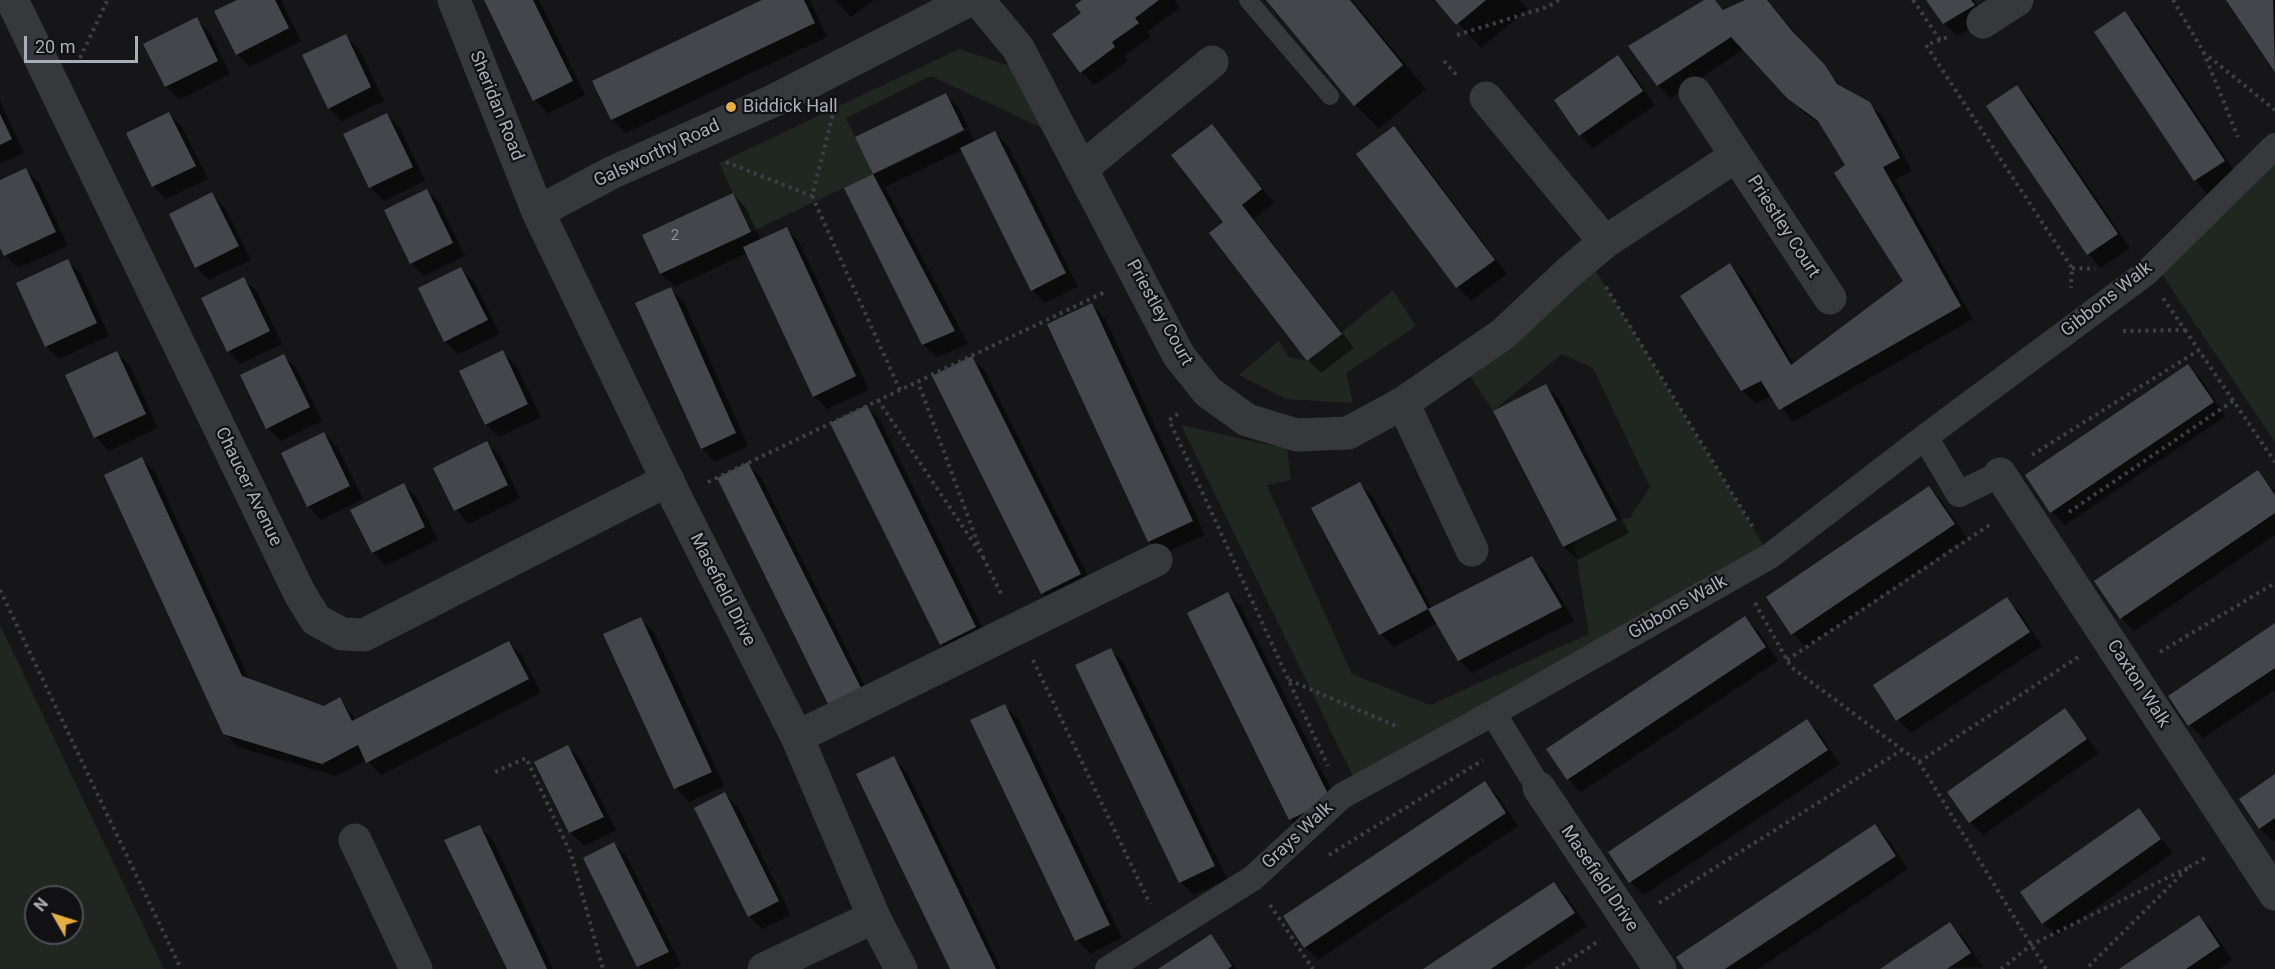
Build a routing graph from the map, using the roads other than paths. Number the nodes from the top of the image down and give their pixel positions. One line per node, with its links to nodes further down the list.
1 (12, 0): 21 (street, Chaucer Avenue)
2 (454, 0): 15 (street, Sheridan Road)
3 (969, 0): 15 (street, Galsworthy Road)
4 (978, 0): 14 (street, Priestley Court)
5 (1248, 0): 10 (lane)
6 (2017, 0): 7 (street)
7 (1983, 22)
8 (1212, 62): 14 (street)
9 (1695, 93): 13 (street, Priestley Court)
10 (1330, 96)
11 (1486, 99): 16 (street)
12 (2275, 146): 19 (street, Gibbons Walk)
13 (1736, 156): 16 (street, Priestley Court); 17 (street, Priestley Court)
14 (1081, 169): 18 (street, Priestley Court)
15 (538, 212): 21 (street, Masefield Drive)
16 (1596, 249): 18 (street, Priestley Court)
17 (1830, 298)
18 (1403, 403): 22 (street)
19 (1925, 437): 20 (street); 24 (street, Gibbons Walk)
20 (2000, 474): 28 (street, Caxton Walk)
21 (672, 489): 25 (street, Masefield Drive)
22 (1472, 550)
23 (1156, 560): 25 (street)
24 (1493, 713): 26 (street); 33 (street, Grays Walk)
25 (796, 737): 29 (street, Masefield Drive)
26 (1539, 788): 34 (street, Masefield Drive)
27 (355, 840): 30 (street)
28 (2275, 894)
29 (874, 917): 31 (street); 32 (street, Masefield Drive)
30 (416, 969)
31 (764, 969)
32 (902, 969)
33 (1108, 969)
34 (1660, 969)

